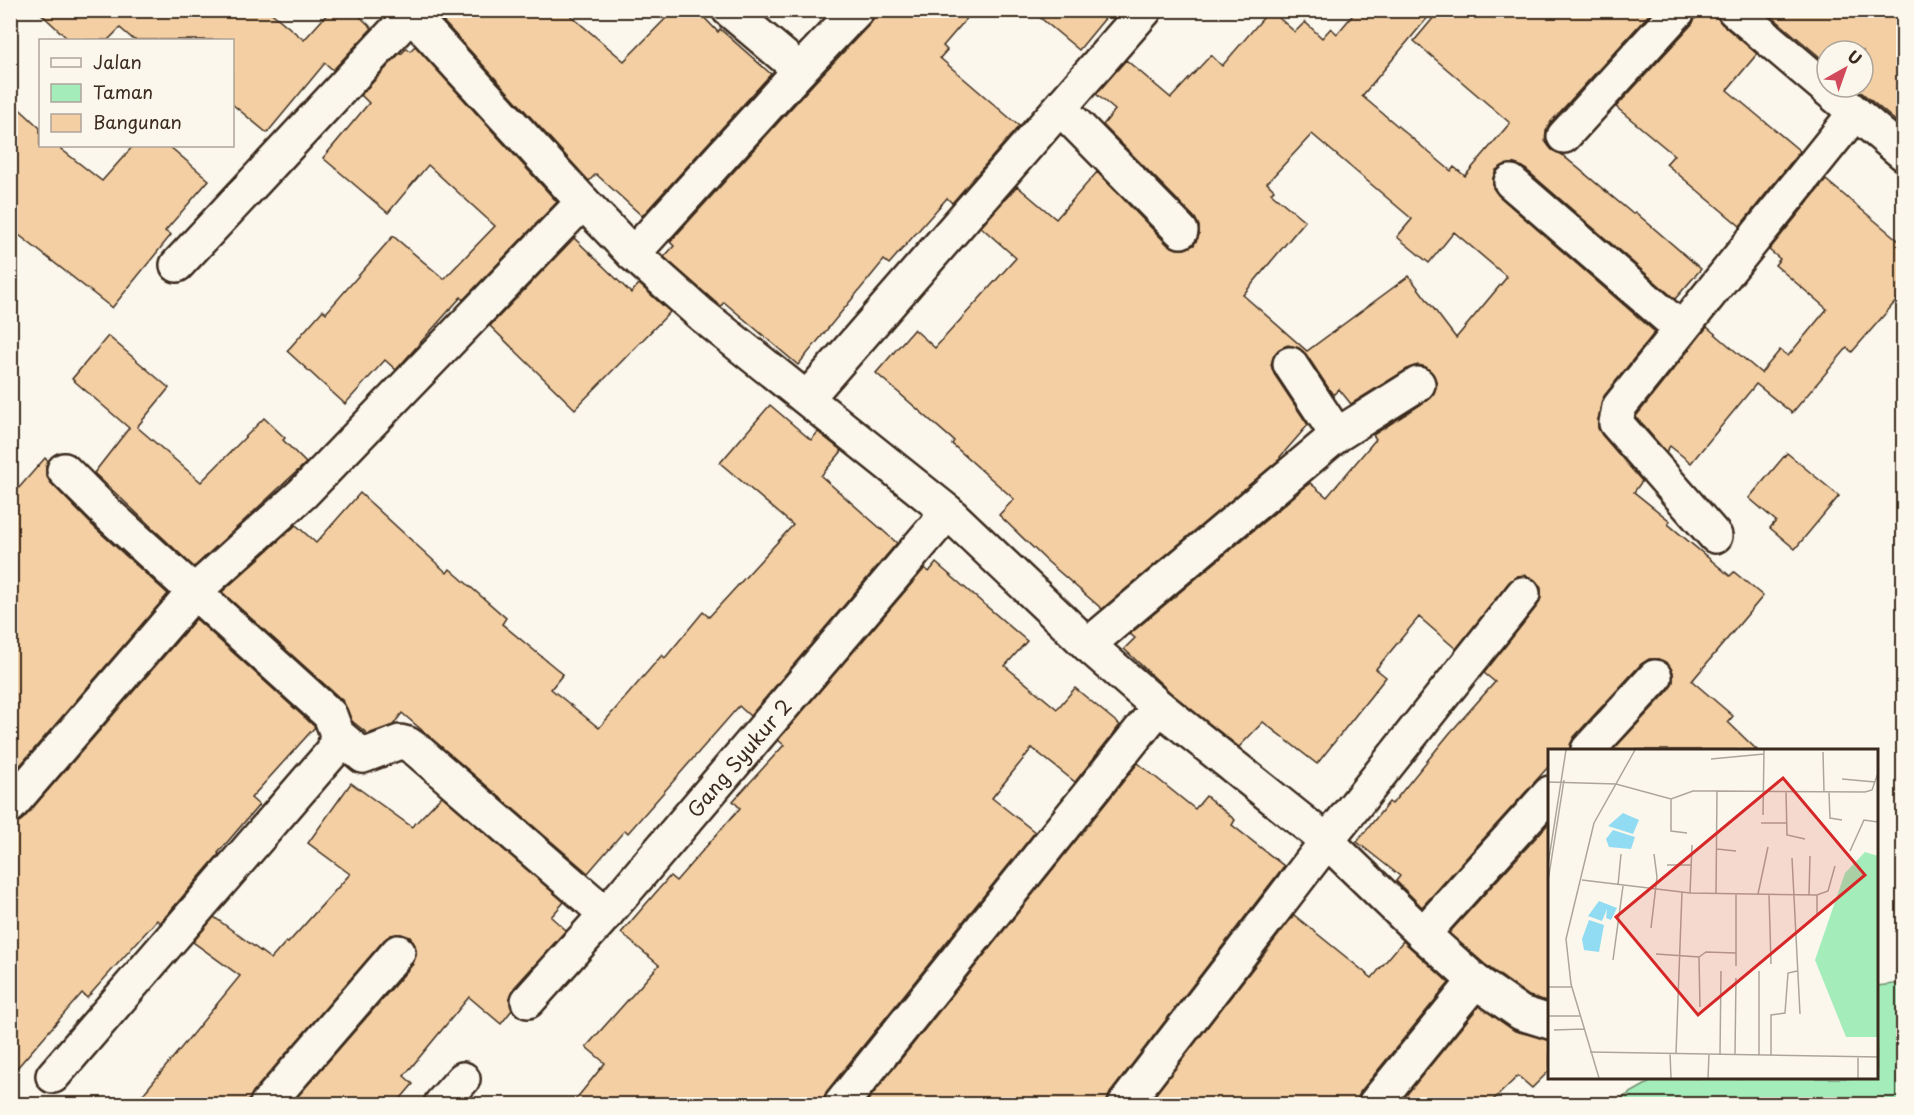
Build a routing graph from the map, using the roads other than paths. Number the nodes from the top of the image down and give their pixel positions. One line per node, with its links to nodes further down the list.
1 (729, 10): 7 (street)
2 (857, 10): 7 (street)
3 (1145, 10): 8 (street)
4 (1679, 10): 10 (street)
5 (1734, 10): 9 (street)
6 (411, 12): 13 (street); 16 (street)
7 (800, 70): 15 (street)
8 (1060, 109): 14 (street); 20 (street)
9 (1855, 114): 11 (street); 17 (street)
10 (1564, 136)
11 (1904, 154)
12 (1511, 182): 17 (street)
13 (583, 202): 15 (street); 25 (street)
14 (1181, 231)
15 (633, 254): 20 (street)
16 (177, 265)
17 (1680, 328): 24 (street)
18 (1290, 363): 21 (street)
19 (1418, 384): 21 (street)
20 (807, 398): 23 (street)
21 (1337, 435): 27 (street)
22 (64, 470): 25 (street)
23 (948, 512): 27 (street); 35 (street, Gang Syukur 2)
24 (1715, 536)
25 (195, 591): 30 (street); 33 (street)
26 (1523, 594): 34 (street)
27 (1088, 645): 29 (street)
28 (1655, 677): 31 (street)
29 (1159, 707): 34 (street); 45 (street)
30 (337, 734): 35 (street); 41 (street)
31 (1589, 749)
32 (1548, 796): 36 (street)
33 (10, 806)
34 (1327, 841): 36 (street); 46 (street)
35 (606, 914): 39 (street, Gang Syukur 2)
36 (1423, 934): 38 (street)
37 (398, 952): 43 (street)
38 (1475, 981): 40 (street); 47 (street)
39 (528, 1001)
40 (1548, 1021)
41 (53, 1076)
42 (463, 1079): 44 (street)
43 (267, 1104)
44 (441, 1104)
45 (841, 1104)
46 (1125, 1104)
47 (1375, 1104)

